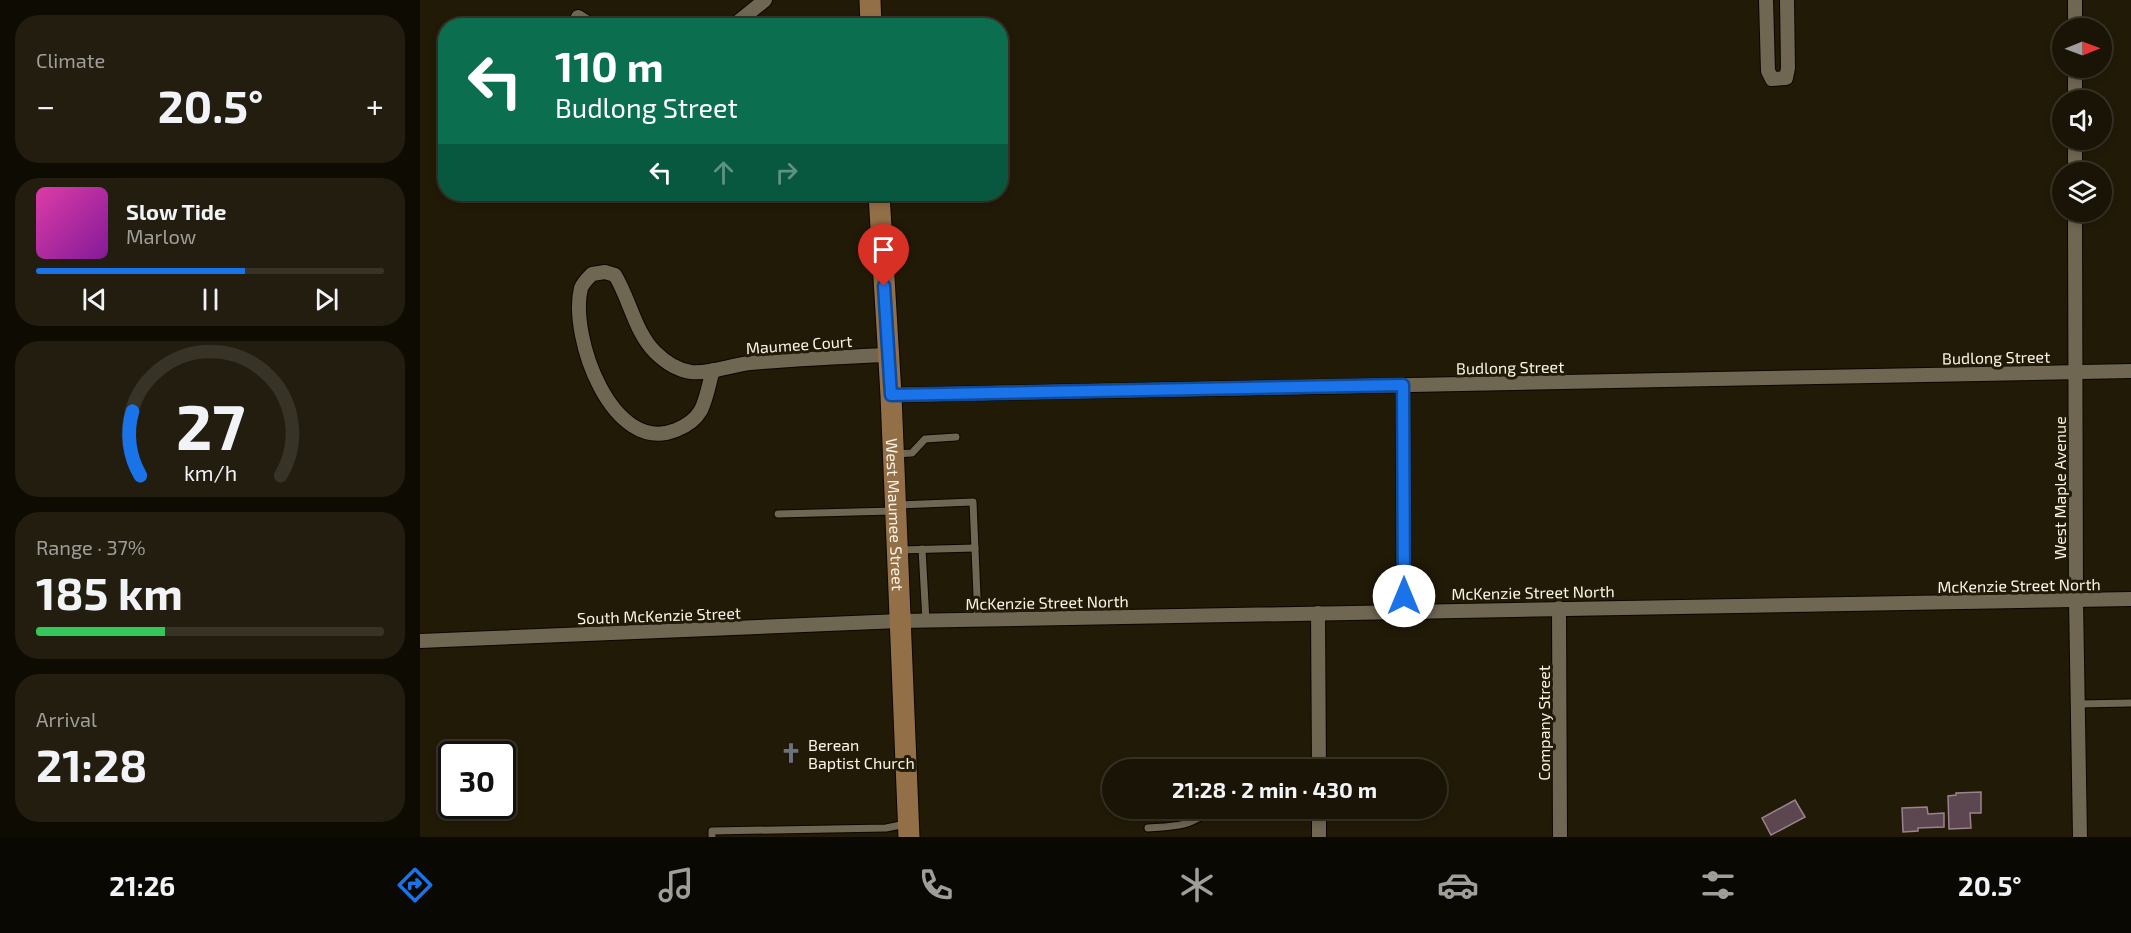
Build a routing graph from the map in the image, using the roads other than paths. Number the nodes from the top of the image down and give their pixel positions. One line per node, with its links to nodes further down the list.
1 (765, 0): 8 (street)
2 (870, 0): 9 (main road)
3 (1766, 0): 4 (street)
4 (1787, 0)
5 (2075, 0): 10 (street)
6 (578, 16): 7 (street)
7 (581, 18)
8 (743, 18)
9 (871, 18)
10 (2075, 18)
11 (879, 201): 13 (main road, West Maumee Street)
12 (2075, 222): 16 (street, West Maple Avenue)
13 (887, 355): 14 (street, Maumee Court); 18 (main road, West Maumee Street)
14 (713, 370): 14 (street, Maumee Court)
15 (2131, 371): 16 (street, Budlong Street)
16 (2075, 372): 17 (street, Budlong Street); 27 (street, West Maple Avenue)
17 (1403, 385): 18 (street, Budlong Street); 29 (street)
18 (891, 395): 20 (main road, West Maumee Street)
19 (956, 437): 20 (lane)
20 (893, 454): 21 (main road, West Maumee Street)
21 (895, 508): 22 (lane); 23 (lane); 25 (main road, West Maumee Street)
22 (778, 514)
23 (975, 548): 24 (lane); 31 (lane)
24 (922, 549): 25 (lane); 33 (lane)
25 (897, 550): 32 (main road, West Maumee Street)
26 (2131, 599): 27 (street, McKenzie Street North)
27 (2076, 600): 28 (street, McKenzie Street North); 36 (street, West Maple Avenue)
28 (1559, 608): 29 (street, McKenzie Street North); 44 (street, Company Street)
29 (1404, 611): 30 (street, McKenzie Street North)
30 (1318, 613): 31 (street, McKenzie Street North); 37 (street)
31 (978, 620): 33 (street, McKenzie Street North)
32 (900, 621): 33 (street, McKenzie Street North); 34 (street, South McKenzie Street); 41 (main road, West Maumee Street)
33 (926, 621)
34 (420, 641)
35 (2131, 703): 36 (lane)
36 (2078, 704): 45 (street, West Maple Avenue)
37 (1319, 759)
38 (1200, 819): 40 (lane)
39 (1319, 819): 43 (street)
40 (1148, 828)
41 (909, 830): 42 (lane)
42 (712, 837)
43 (1319, 837)
44 (1560, 837)
45 (2080, 837)

